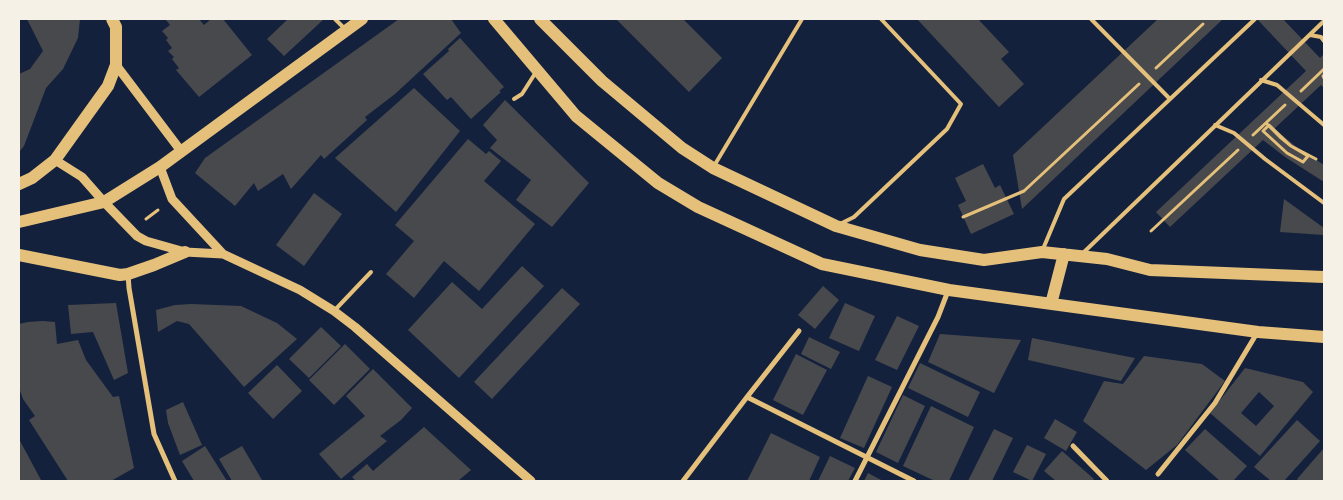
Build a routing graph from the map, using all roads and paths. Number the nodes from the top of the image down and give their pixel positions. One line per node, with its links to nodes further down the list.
1 (112, 19): 15 (main road)
2 (336, 19): 12 (lane)
3 (362, 19): 12 (main road)
4 (494, 19): 16 (main road)
5 (540, 19): 29 (main road)
6 (802, 19): 29 (lane)
7 (881, 19): 39 (lane)
8 (1091, 19): 21 (lane)
9 (1255, 19): 21 (lane)
10 (1324, 20): 13 (lane)
11 (1203, 24): 17 (path)
12 (346, 30): 25 (main road)
13 (1310, 35): 14 (lane); 19 (lane)
14 (1324, 40)
15 (116, 65): 25 (street); 27 (main road)
16 (538, 70): 20 (lane); 49 (main road)
17 (1153, 71)
18 (1146, 78): 35 (path)
19 (1261, 80): 23 (lane); 24 (lane)
20 (514, 99)
21 (1170, 99): 41 (lane)
22 (1266, 123): 26 (path)
23 (1324, 125)
24 (1215, 126): 32 (lane); 45 (lane)
25 (181, 151): 28 (main road)
26 (1316, 159)
27 (55, 160): 30 (main road); 31 (street)
28 (160, 167): 31 (main road); 42 (street)
29 (713, 168): 39 (main road)
30 (19, 184)
31 (104, 202): 38 (main road); 40 (street)
32 (1324, 204)
33 (1175, 208): 36 (path)
34 (158, 210): 37 (path)
35 (963, 217)
36 (1165, 218)
37 (146, 220)
38 (19, 222)
39 (836, 226): 41 (main road)
40 (185, 252): 42 (street); 47 (main road)
41 (1042, 252): 43 (main road)
42 (223, 254): 51 (street)
43 (1064, 254): 45 (main road); 50 (main road)
44 (19, 255): 47 (main road)
45 (1080, 256): 48 (main road)
46 (371, 272): 51 (lane)
47 (128, 274): 59 (street)
48 (1324, 277)
49 (948, 290): 50 (main road); 57 (street)
50 (1051, 304): 53 (main road)
51 (334, 312): 60 (street)
52 (800, 331): 55 (street)
53 (1258, 332): 54 (main road); 58 (street)
54 (1324, 337)
55 (747, 397): 57 (street); 61 (street)
56 (1073, 446): 64 (street)
57 (866, 457): 62 (street); 63 (street)
58 (1158, 474)
59 (175, 481)
60 (531, 481)
61 (683, 481)
62 (855, 481)
63 (914, 481)
64 (1107, 481)

